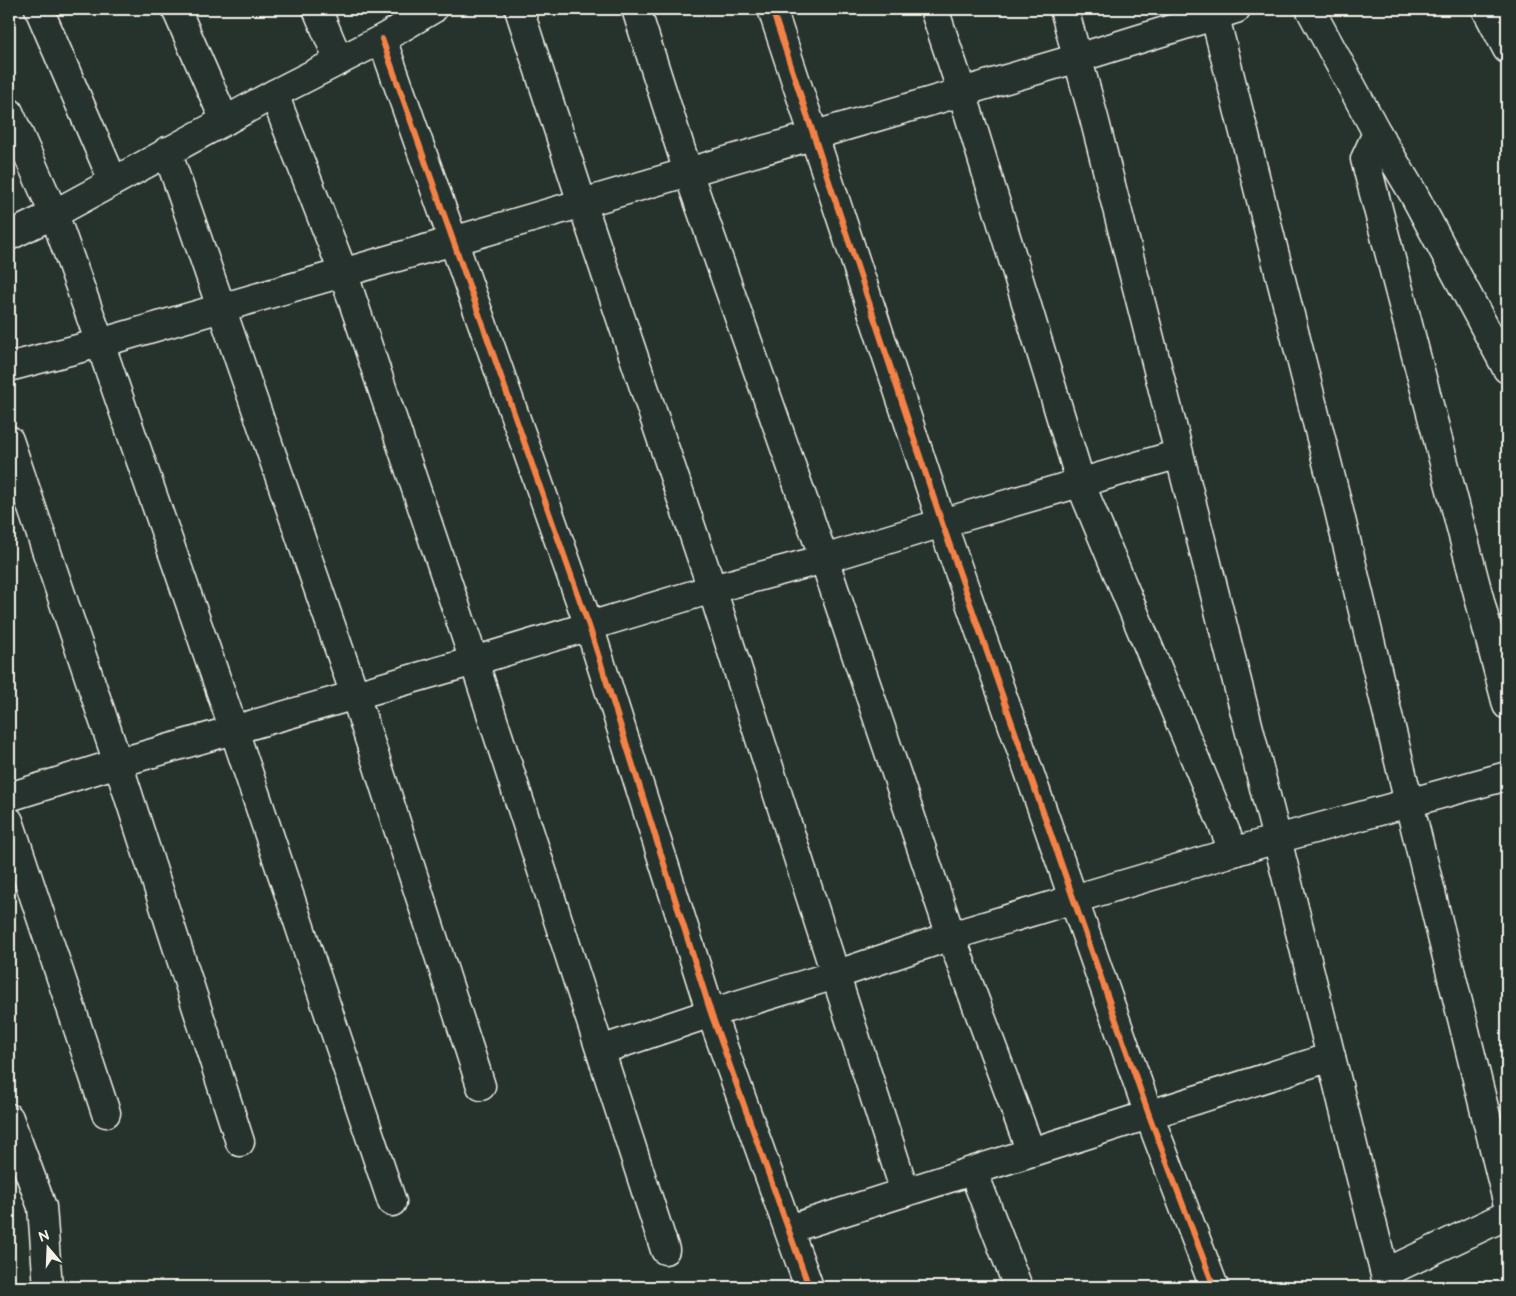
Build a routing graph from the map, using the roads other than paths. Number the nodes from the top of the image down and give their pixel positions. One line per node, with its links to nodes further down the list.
1 (39, 9): 25 (street)
2 (176, 9): 20 (street)
3 (317, 9): 16 (street)
4 (433, 9): 13 (street)
5 (519, 9): 26 (street)
6 (636, 9): 24 (street)
7 (772, 9): 22 (street)
8 (934, 9): 17 (street)
9 (1064, 9): 15 (street)
10 (1310, 9): 21 (street)
11 (1486, 9): 14 (street)
12 (1221, 11): 15 (street); 49 (street)
13 (382, 39): 16 (street); 29 (street)
14 (1507, 48)
15 (1078, 58): 17 (street); 36 (street)
16 (338, 61): 18 (street)
17 (962, 92): 22 (street); 37 (street)
18 (274, 94): 20 (street); 30 (street)
19 (9, 112): 27 (street)
20 (225, 121): 23 (street)
21 (1377, 133): 34 (street); 44 (street)
22 (813, 135): 24 (street); 38 (street)
23 (167, 151): 25 (street); 31 (street)
24 (688, 172): 26 (street); 39 (street)
25 (113, 181): 27 (street)
26 (582, 203): 29 (street); 40 (street)
27 (54, 214): 28 (street); 32 (street)
28 (9, 236)
29 (454, 241): 30 (street); 41 (street)
30 (343, 272): 31 (street); 42 (street)
31 (221, 308): 32 (street); 43 (street)
32 (100, 343): 33 (street); 45 (street)
33 (9, 367)
34 (1507, 368)
35 (9, 440): 46 (street)
36 (1179, 454): 37 (street); 51 (street)
37 (1081, 482): 38 (street); 52 (street)
38 (942, 523): 39 (street); 53 (street)
39 (824, 559): 40 (street); 54 (street)
40 (712, 589): 41 (street); 55 (street)
41 (589, 626): 42 (street); 56 (street)
42 (474, 661): 43 (street); 57 (street)
43 (355, 695): 45 (street); 59 (street)
44 (1507, 705)
45 (234, 730): 46 (street); 68 (street)
46 (118, 763): 48 (street); 63 (street)
47 (1507, 776): 49 (street)
48 (9, 797)
49 (1409, 803): 51 (street); 67 (street)
50 (9, 821): 60 (street)
51 (1277, 839): 52 (street); 58 (street)
52 (1234, 852): 53 (street)
53 (1074, 899): 54 (street); 61 (street)
54 (951, 936): 55 (street); 64 (street)
55 (835, 975): 56 (street); 66 (street)
56 (712, 1013): 57 (street); 70 (street)
57 (601, 1050): 71 (street)
58 (1331, 1057): 61 (street); 72 (street)
59 (481, 1086)
60 (106, 1113)
61 (1149, 1114): 64 (street); 76 (street)
62 (9, 1118): 73 (street)
63 (240, 1142)
64 (1031, 1152): 65 (street)
65 (973, 1171): 66 (street); 75 (street)
66 (905, 1192): 70 (street)
67 (1507, 1201)
68 (392, 1202)
69 (1507, 1215): 72 (street)
70 (789, 1229): 74 (street)
71 (665, 1250)
72 (1386, 1280)
73 (48, 1287)
74 (810, 1287)
75 (1018, 1287)
76 (1214, 1287)

